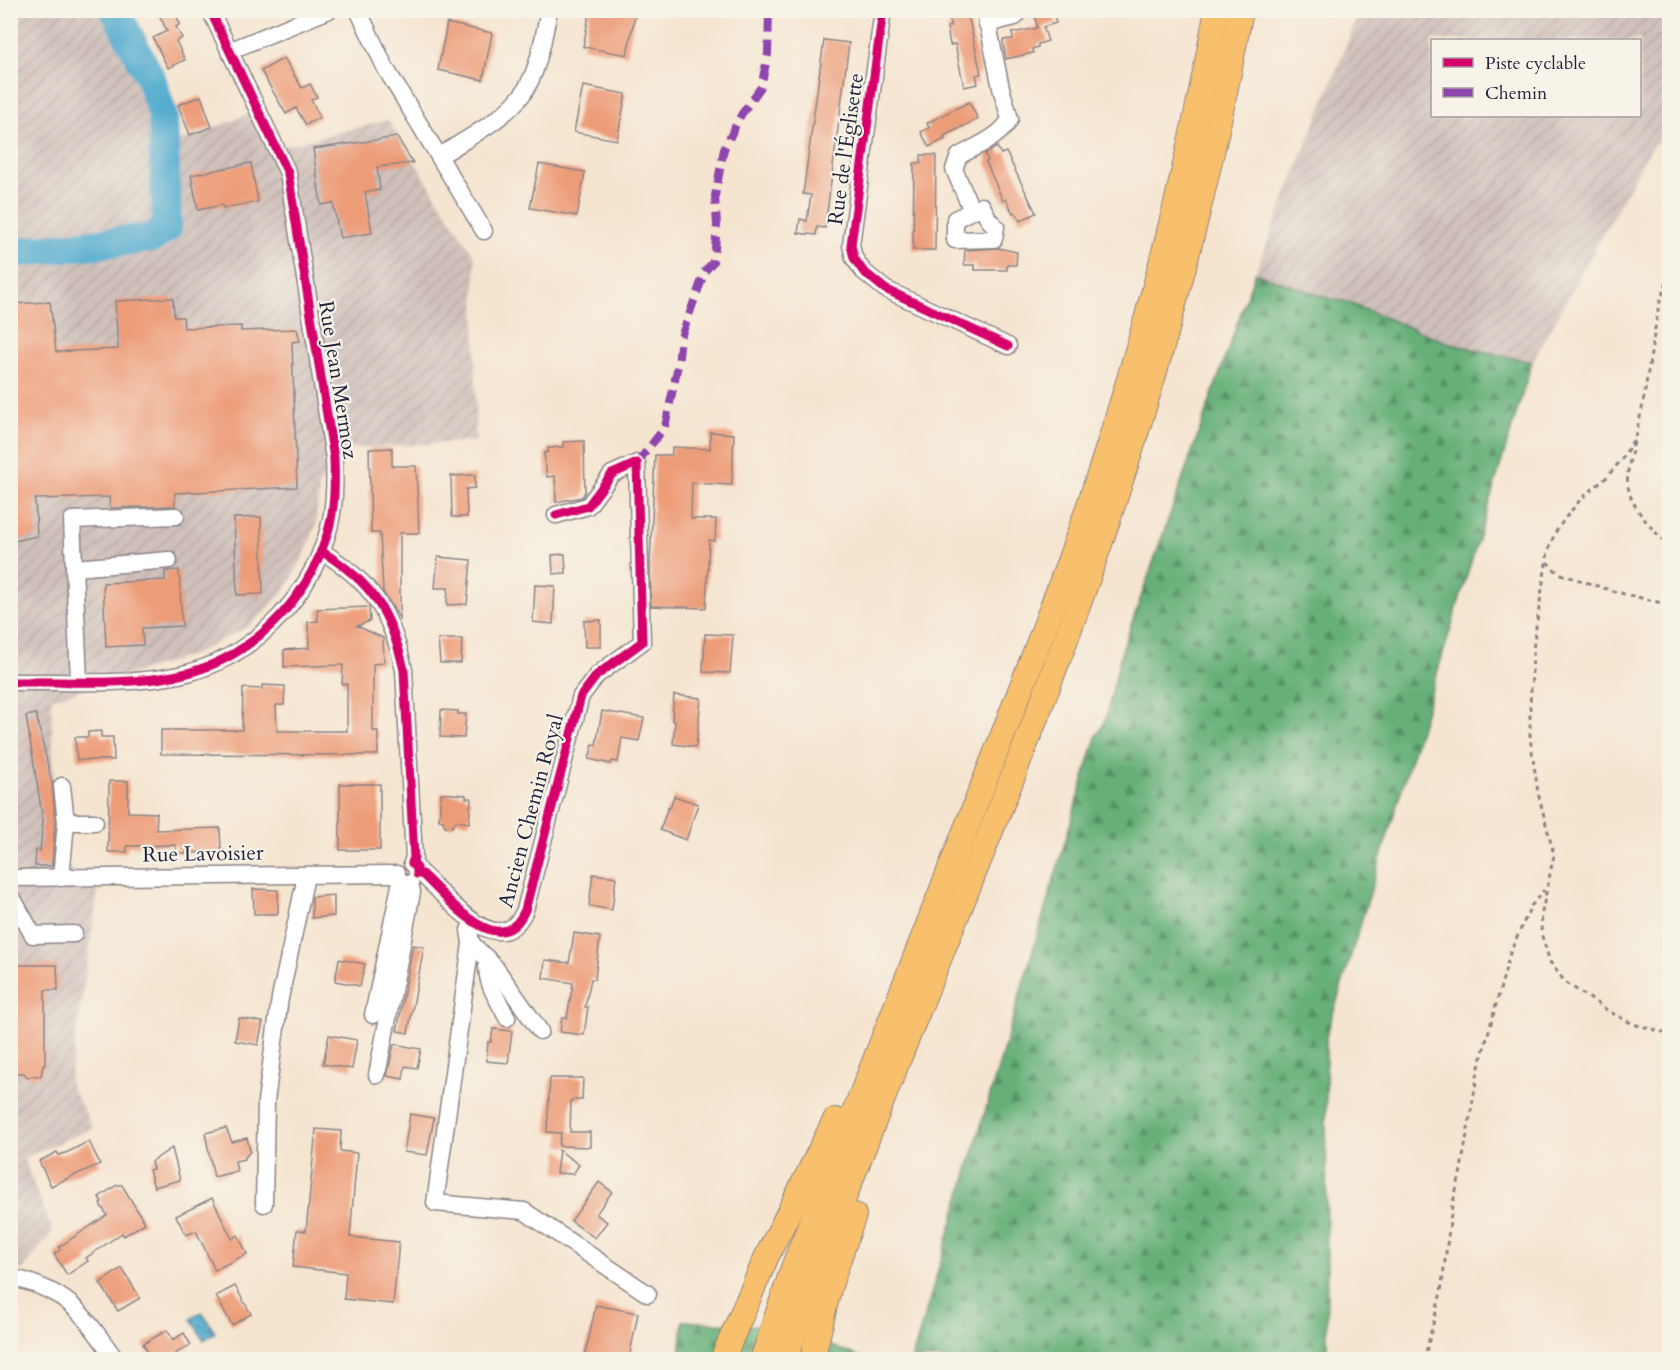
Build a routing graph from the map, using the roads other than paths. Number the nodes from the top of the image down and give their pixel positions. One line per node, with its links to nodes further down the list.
1 (210, 10): 10 (street, Rue Jean Mermoz)
2 (329, 10): 10 (street)
3 (358, 10): 11 (street)
4 (549, 10): 11 (street)
5 (883, 10): 14 (street, Rue de l'Églisette)
6 (1020, 10): 9 (street)
7 (1217, 10): 34 (highway)
8 (1241, 10): 35 (highway)
9 (986, 17): 12 (street)
10 (229, 51): 17 (street, Rue Jean Mermoz)
11 (440, 156): 13 (street)
12 (972, 211)
13 (484, 231)
14 (1008, 346)
15 (556, 515): 30 (street, Ancien Chemin Royal)
16 (176, 516): 19 (street)
17 (321, 551): 20 (street, Rue Jean Mermoz); 25 (street)
18 (170, 560): 19 (street)
19 (75, 568): 20 (street)
20 (79, 681): 21 (street, Rue Jean Mermoz)
21 (10, 682)
22 (62, 786): 23 (street)
23 (66, 822): 24 (street); 28 (street)
24 (95, 822)
25 (407, 875): 26 (street, Rue Lavoisier); 30 (street, Ancien Chemin Royal); 36 (street); 39 (street)
26 (306, 876): 28 (street, Rue Lavoisier); 40 (street)
27 (10, 878): 28 (street, Rue Lavoisier)
28 (61, 878)
29 (10, 901): 31 (street)
30 (473, 922): 32 (street)
31 (74, 934)
32 (471, 943): 33 (street); 42 (street)
33 (487, 957): 37 (street); 38 (street)
34 (914, 959): 44 (highway); 45 (highway)
35 (938, 965): 46 (highway); 47 (highway)
36 (373, 1015)
37 (507, 1018)
38 (540, 1031)
39 (377, 1075)
40 (264, 1204)
41 (10, 1277): 43 (street)
42 (648, 1294)
43 (116, 1359)
44 (722, 1359)
45 (762, 1359)
46 (786, 1359)
47 (812, 1359)

